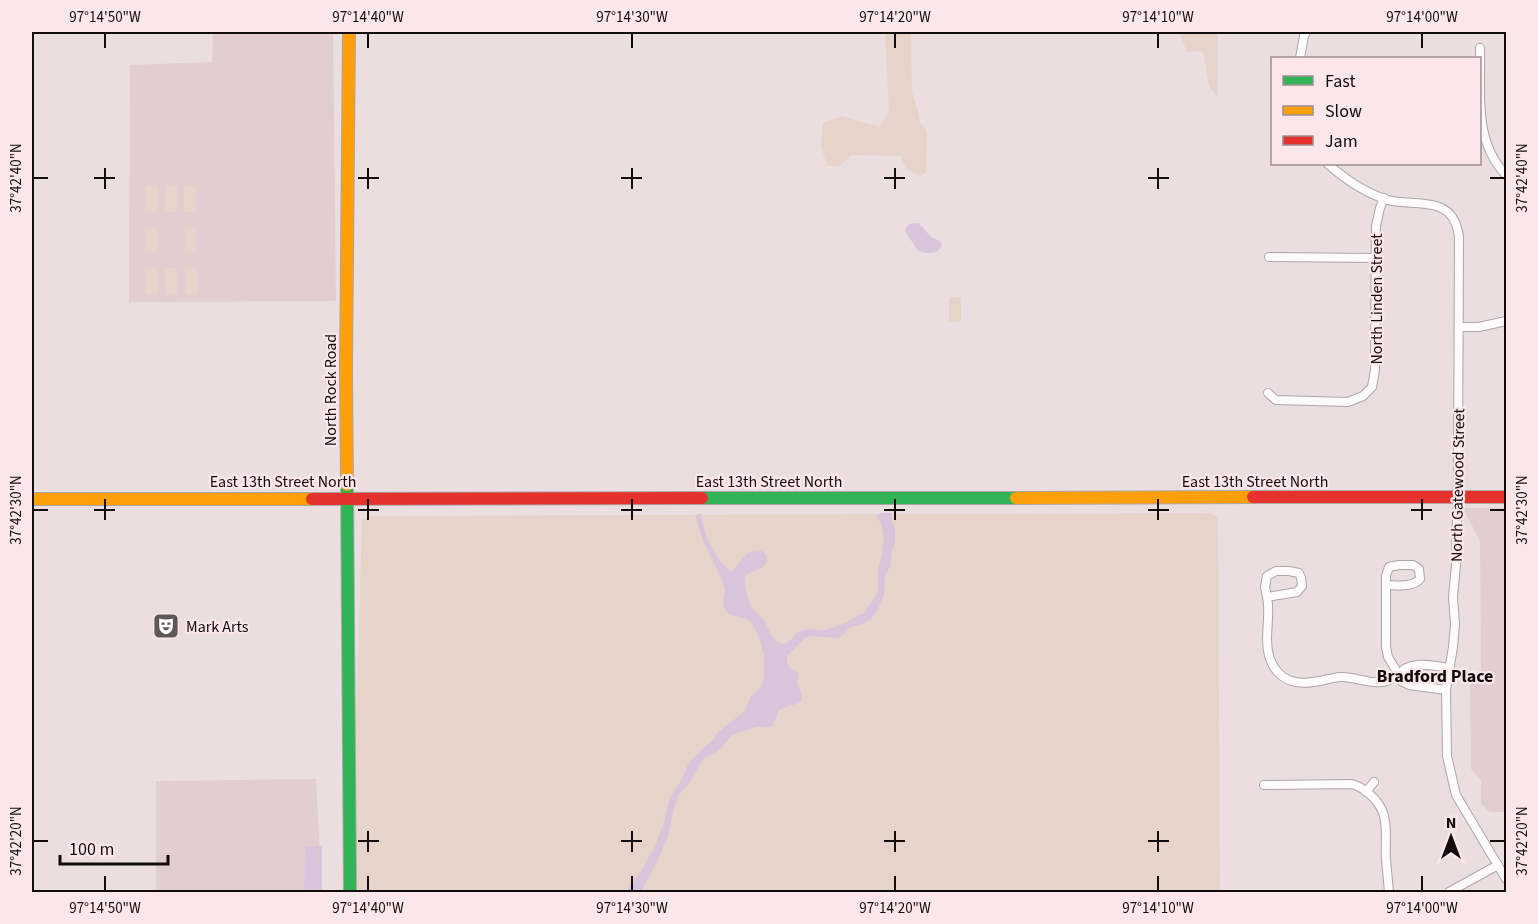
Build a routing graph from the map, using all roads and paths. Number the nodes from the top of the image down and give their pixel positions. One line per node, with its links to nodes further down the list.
1 (349, 32): 17 (main road, North Rock Road)
2 (1306, 32): 4 (street)
3 (1480, 48): 5 (street)
4 (1300, 57)
5 (1480, 57)
6 (1481, 88): 8 (street)
7 (1329, 165): 9 (street, North Gatewood Street)
8 (1506, 175)
9 (1384, 198): 11 (street, North Linden Street); 13 (street, North Gatewood Street)
10 (1269, 257): 11 (street)
11 (1376, 258): 14 (street, North Linden Street)
12 (1506, 321): 13 (street)
13 (1459, 327): 15 (street, North Gatewood Street)
14 (1268, 393)
15 (1458, 497): 16 (main road, East 13th Street North); 17 (main road, East 13th Street North); 21 (street, North Gatewood Street)
16 (1506, 497)
17 (347, 498): 18 (main road, East 13th Street North); 29 (main road, North Rock Road)
18 (32, 499)
19 (1386, 585): 22 (street)
20 (1267, 597): 20 (street); 22 (street)
21 (1450, 668): 22 (street); 23 (street, North Gatewood Street)
22 (1399, 675): 23 (street)
23 (1446, 690): 27 (street, North Gatewood Street)
24 (1374, 782): 26 (street)
25 (1264, 785): 26 (street)
26 (1366, 792): 30 (street)
27 (1498, 865): 28 (street, North Gatewood Street); 31 (street)
28 (1506, 879)
29 (350, 892)
30 (1389, 892)
31 (1449, 892)

